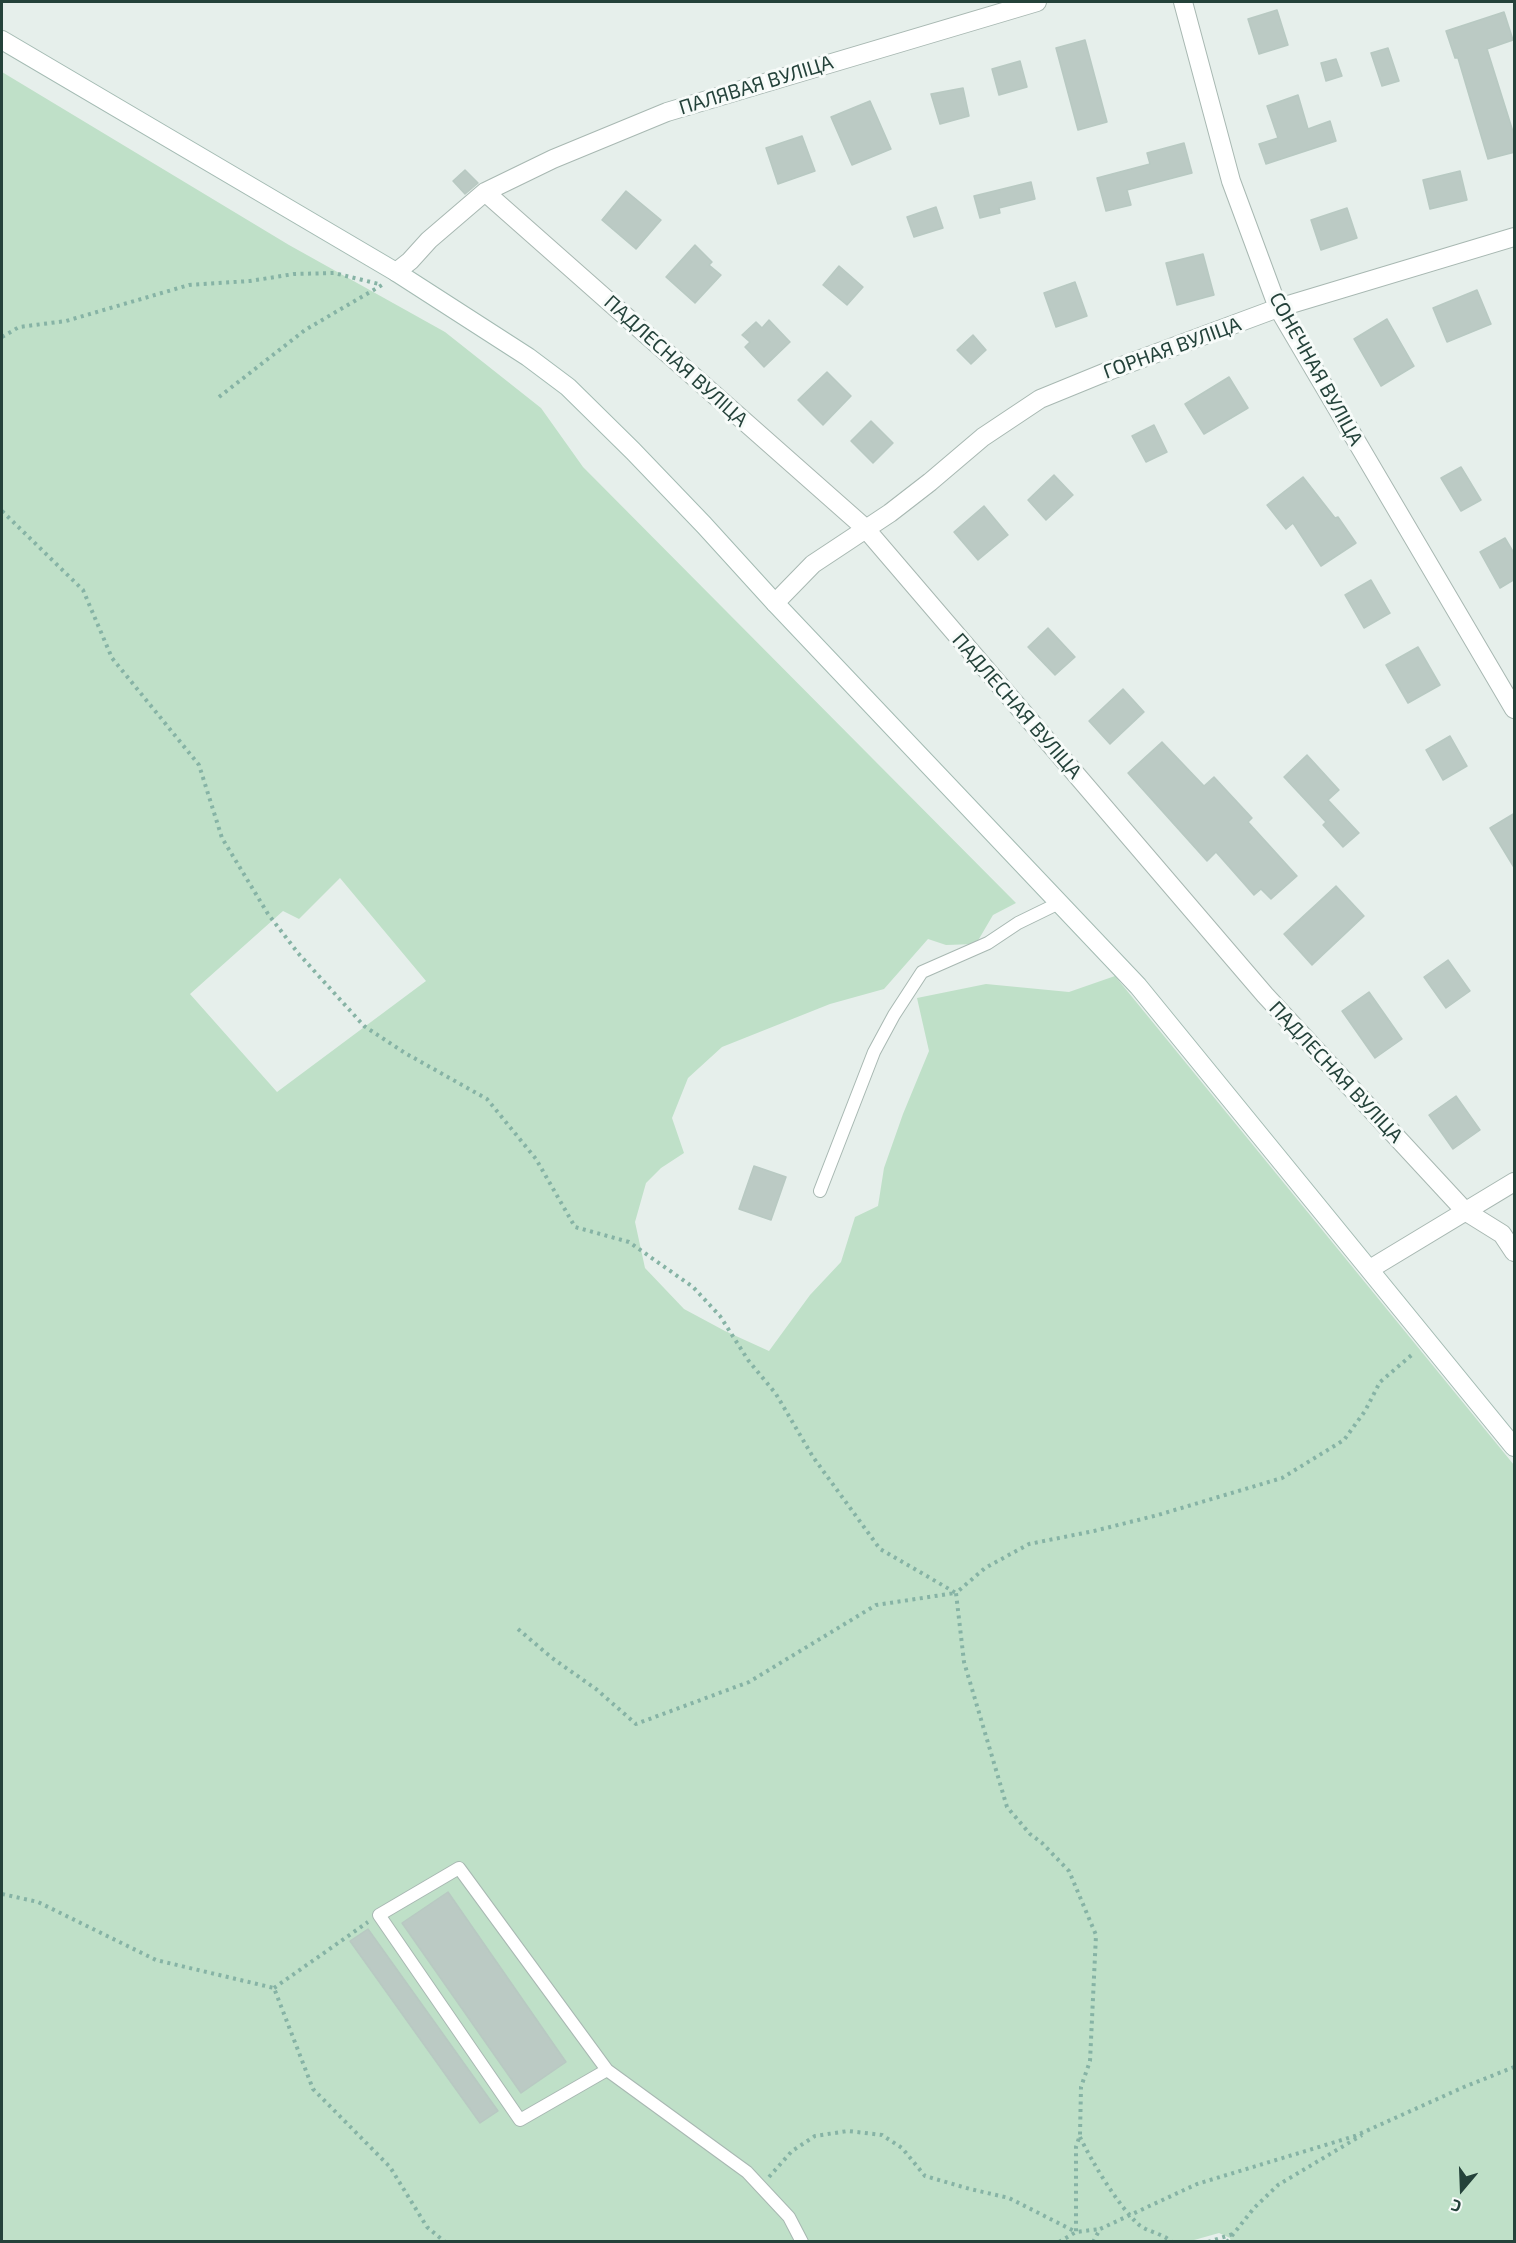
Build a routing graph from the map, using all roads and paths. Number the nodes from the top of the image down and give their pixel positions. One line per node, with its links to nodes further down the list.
1 (1036, 2): 4 (street, ПАЛЯВАЯ ВУЛІЦА)
2 (1183, 2): 8 (street, СОНЕЧНАЯ ВУЛІЦА)
3 (2, 40): 6 (street)
4 (485, 192): 6 (street, ПАЛЯВАЯ ВУЛІЦА); 12 (street, ПАДЛЕСНАЯ ВУЛІЦА)
5 (1515, 237): 8 (street, ГОРНАЯ ВУЛІЦА)
6 (396, 272): 7 (path); 13 (street)
7 (382, 285): 9 (path); 10 (path)
8 (1278, 309): 12 (street, ГОРНАЯ ВУЛІЦА); 14 (street, СОНЕЧНАЯ ВУЛІЦА)
9 (2, 337)
10 (219, 398)
11 (2, 511): 23 (path)
12 (865, 528): 13 (street, ГОРНАЯ ВУЛІЦА); 18 (street, ПАДЛЕСНАЯ ВУЛІЦА)
13 (775, 603): 15 (street)
14 (1515, 709)
15 (1059, 903): 17 (lane); 20 (street)
16 (1515, 1182): 18 (street)
17 (820, 1191)
18 (1465, 1211): 19 (street, ПАДЛЕСНАЯ ВУЛІЦА); 20 (street)
19 (1515, 1252)
20 (1370, 1269): 21 (street)
21 (1427, 1340): 22 (street); 23 (path)
22 (1515, 1447)
23 (956, 1593): 24 (path); 31 (path)
24 (518, 1629)
25 (2, 1894): 27 (path)
26 (379, 1915): 27 (path); 29 (lane); 29 (lane)
27 (274, 1988): 37 (path)
28 (1515, 2067): 30 (path)
29 (607, 2070): 32 (lane)
30 (1373, 2128): 33 (path); 36 (path)
31 (1080, 2135): 33 (path); 35 (path)
32 (761, 2187): 35 (path); 38 (lane)
33 (1131, 2215): 34 (path); 41 (path)
34 (1100, 2229): 35 (path); 40 (path)
35 (1076, 2232): 39 (path)
36 (1233, 2234): 42 (path); 43 (path)
37 (445, 2241)
38 (802, 2241)
39 (1059, 2241)
40 (1093, 2241)
41 (1172, 2241)
42 (1208, 2241)
43 (1227, 2241)

